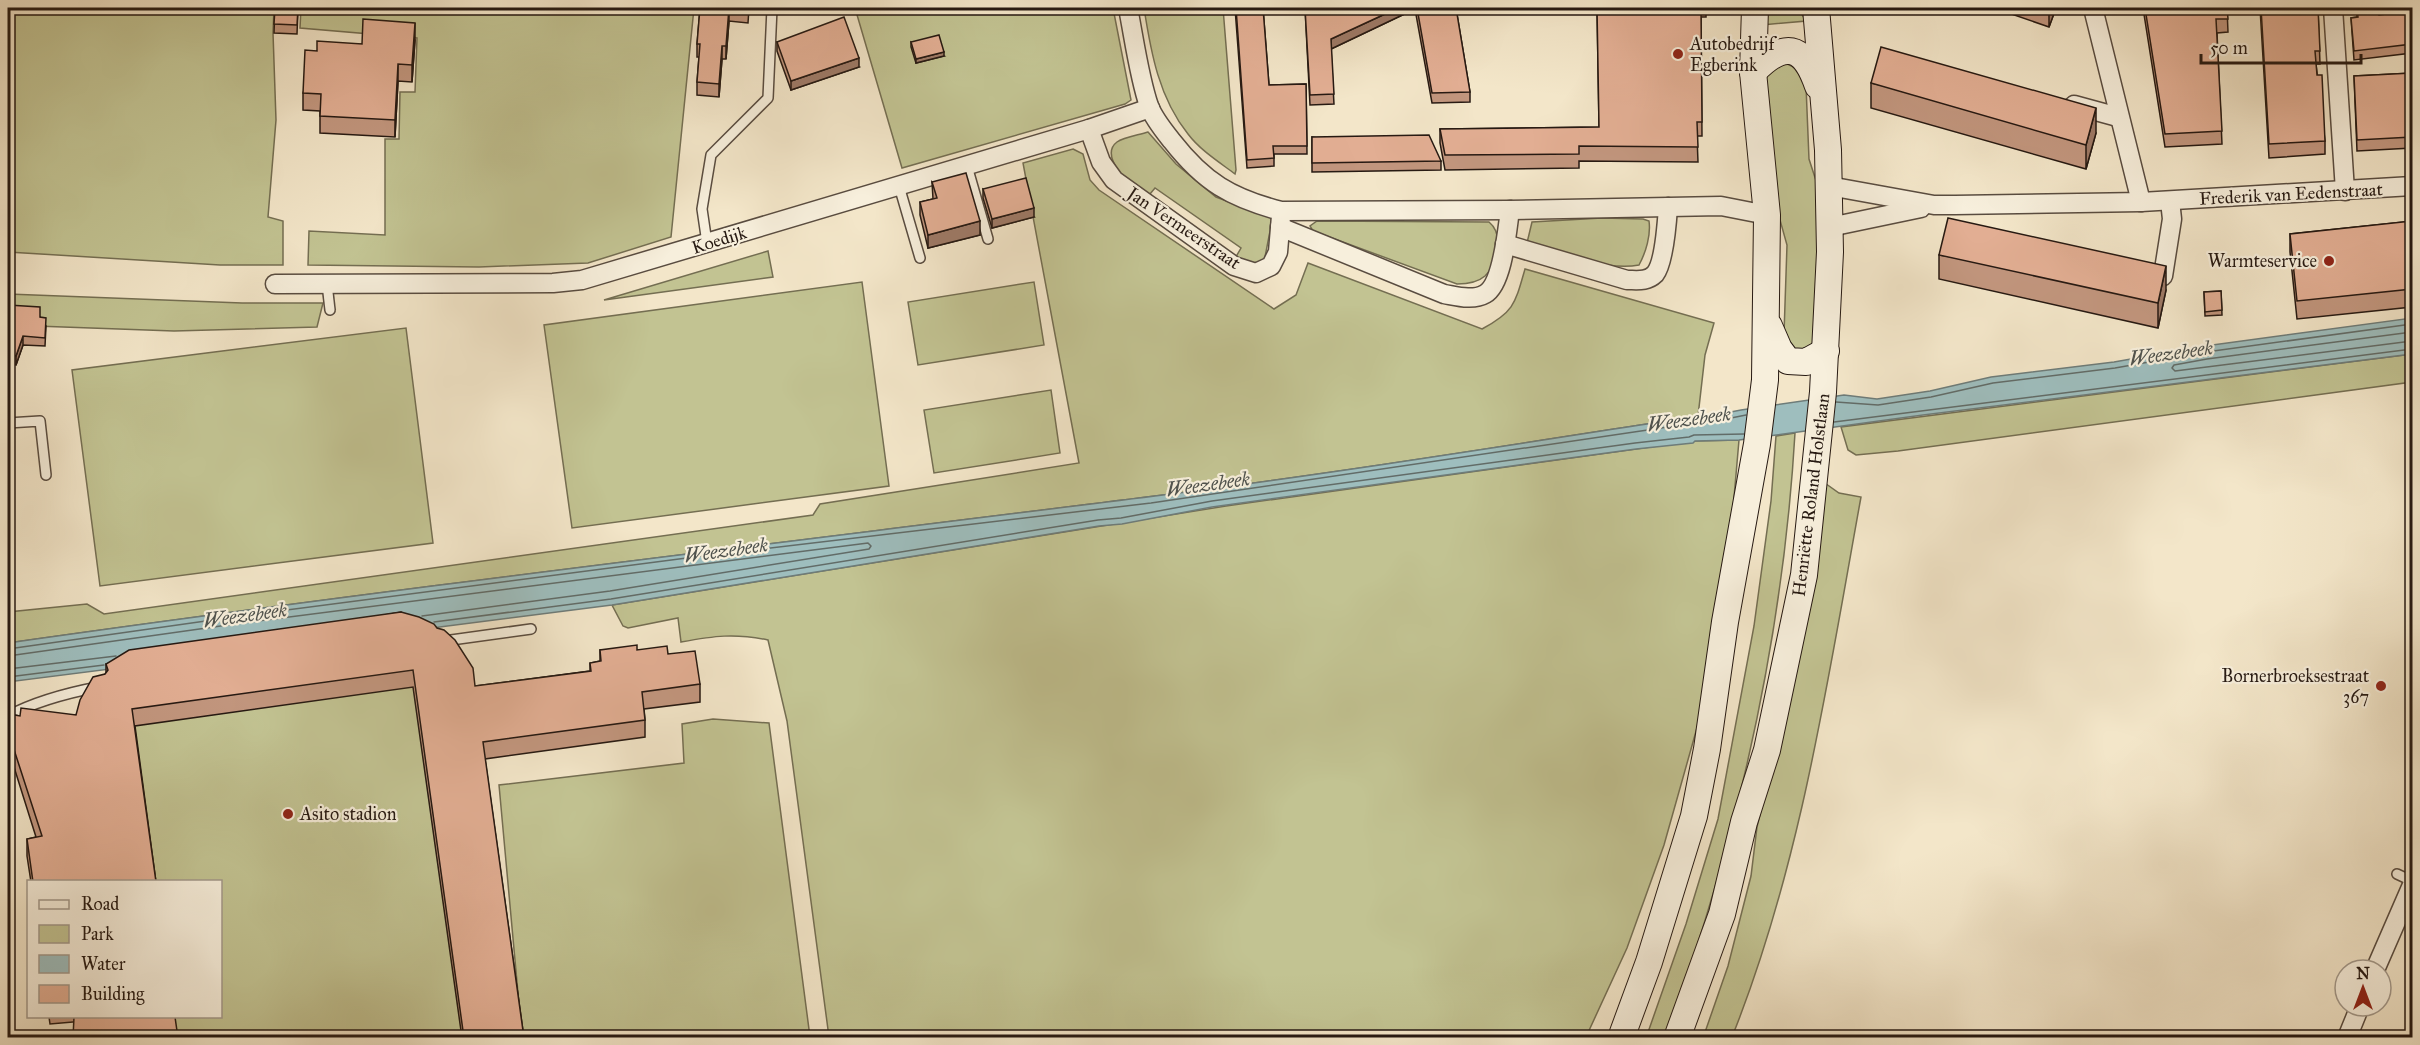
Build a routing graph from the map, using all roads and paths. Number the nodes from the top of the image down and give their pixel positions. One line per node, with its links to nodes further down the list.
1 (772, 8): 29 (lane)
2 (1128, 8): 10 (street)
3 (1754, 8): 7 (main road)
4 (1816, 8): 9 (main road, Henriëtte Roland Holstlaan)
5 (2093, 8): 11 (street)
6 (2333, 8): 17 (street)
7 (1753, 72): 9 (main road); 20 (main road)
8 (2062, 101): 11 (street)
9 (1826, 106): 15 (main road, Henriëtte Roland Holstlaan)
10 (1150, 108): 12 (street, Koedijk); 25 (street)
11 (2118, 117): 19 (street)
12 (1089, 129): 13 (street, Koedijk); 25 (street, Jan Vermeerstraat)
13 (967, 166): 14 (street, Koedijk); 28 (lane)
14 (899, 186): 29 (street, Koedijk); 31 (lane)
15 (1829, 186): 21 (street, Frederik van Eedenstraat); 27 (main road, Henriëtte Roland Holstlaan)
16 (2412, 186): 17 (street, Frederik van Eedenstraat)
17 (2345, 191): 18 (street, Frederik van Eedenstraat)
18 (2170, 201): 19 (street, Frederik van Eedenstraat); 32 (street)
19 (2141, 202): 22 (street, Frederik van Eedenstraat)
20 (1767, 203): 23 (street); 36 (main road)
21 (1934, 205): 22 (street, Frederik van Eedenstraat); 27 (street, Frederik van Eedenstraat)
22 (1965, 205): 26 (street)
23 (1668, 207): 24 (street); 30 (street)
24 (1510, 210): 25 (street); 30 (street)
25 (1281, 219): 30 (street)
26 (1970, 224)
27 (1830, 227): 37 (main road, Henriëtte Roland Holstlaan)
28 (988, 239)
29 (707, 243): 34 (street, Koedijk)
30 (1505, 244)
31 (920, 258)
32 (2130, 269)
33 (275, 284): 34 (street, Koedijk)
34 (327, 284): 35 (lane)
35 (330, 310)
36 (1768, 324): 37 (main road); 47 (main road)
37 (1826, 351): 48 (main road, Henriëtte Roland Holstlaan)
38 (8, 423): 39 (lane)
39 (46, 475)
40 (531, 629): 41 (lane)
41 (442, 641)
42 (101, 686): 43 (lane)
43 (8, 716)
44 (2407, 880): 45 (street)
45 (2380, 958)
46 (2355, 1018): 49 (street)
47 (1621, 1038)
48 (1677, 1038)
49 (2347, 1038)

